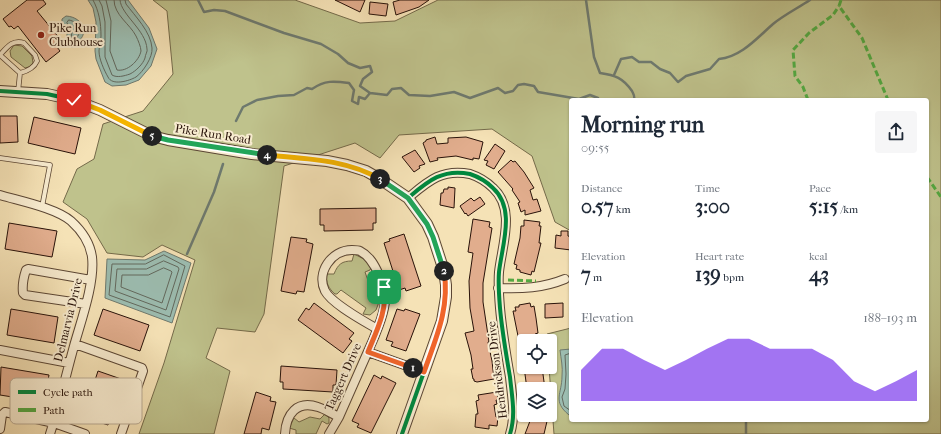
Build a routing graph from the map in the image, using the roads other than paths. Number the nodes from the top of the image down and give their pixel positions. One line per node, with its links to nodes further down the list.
1 (0, 55): 2 (lane); 2 (lane)
2 (20, 73): 4 (lane)
3 (0, 91): 4 (street, Pike Run Road)
4 (18, 93): 7 (street, Pike Run Road)
5 (0, 158): 8 (lane)
6 (0, 195): 8 (street, Delmarvia Drive)
7 (408, 198): 11 (street, Hendrickson Drive); 18 (street, Pike Run Road)
8 (42, 208): 10 (street, Delmarvia Drive)
9 (565, 279): 11 (street)
10 (91, 280): 12 (street, Delmarvia Drive); 12 (street)
11 (498, 288): 33 (street, Hendrickson Drive)
12 (86, 304): 14 (street, Delmarvia Drive)
13 (377, 329): 13 (street, Taggert Drive); 16 (street, Taggert Drive)
14 (75, 344): 17 (street, Delmarvia Drive); 20 (street)
15 (0, 350): 17 (street)
16 (368, 352): 18 (street); 22 (street, Taggert Drive)
17 (70, 363): 19 (street, Delmarvia Drive)
18 (424, 372): 32 (street, Pike Run Road)
19 (66, 378)
20 (141, 378)
21 (10, 413): 26 (street)
22 (339, 417): 30 (street); 31 (street, Taggert Drive)
23 (54, 424): 27 (street, Delmarvia Drive)
24 (57, 424): 28 (street)
25 (125, 424): 29 (street)
26 (0, 429)
27 (50, 434)
28 (85, 434)
29 (122, 434)
30 (285, 434)
31 (330, 434)
32 (402, 434)
33 (510, 434)

